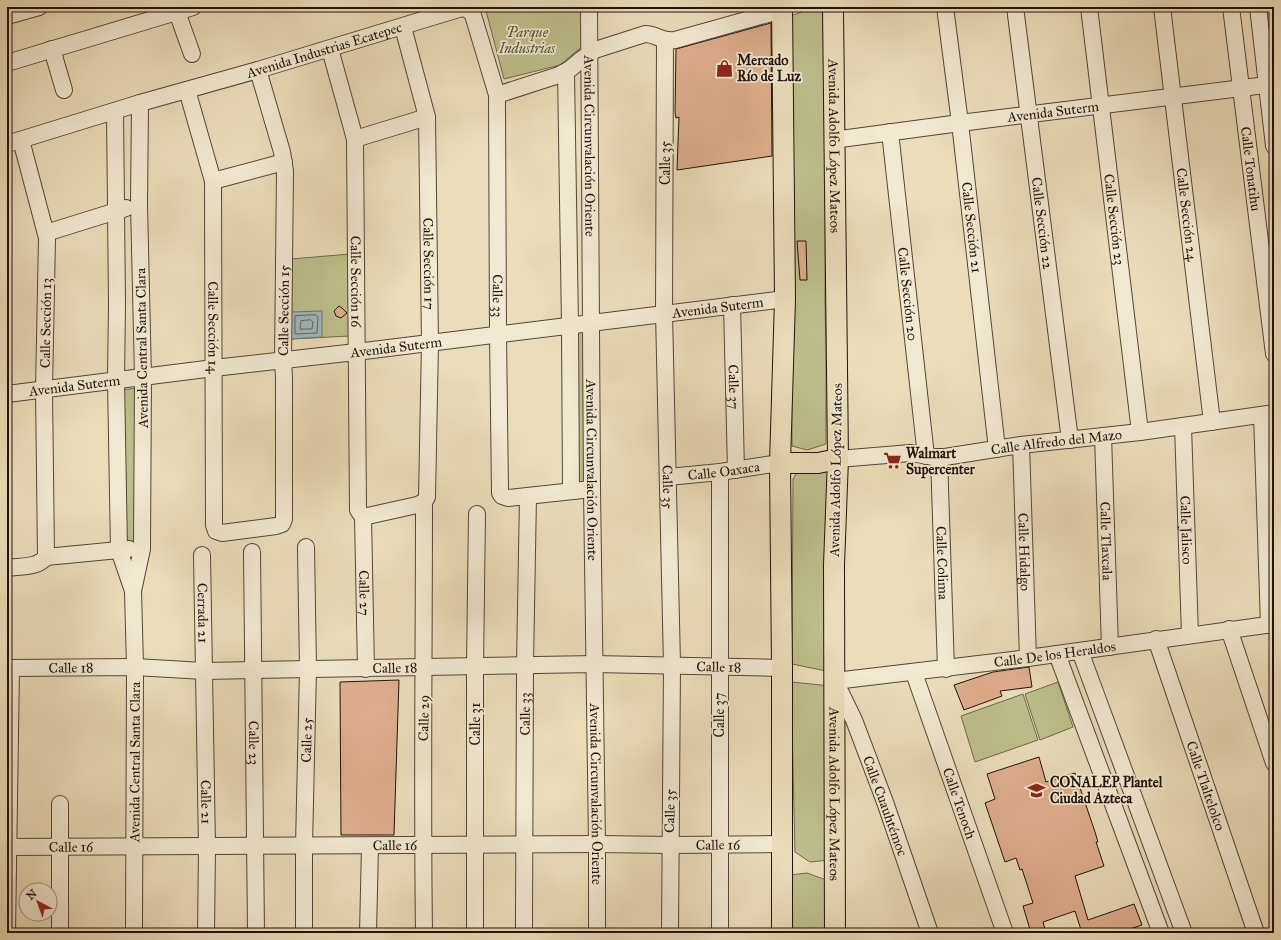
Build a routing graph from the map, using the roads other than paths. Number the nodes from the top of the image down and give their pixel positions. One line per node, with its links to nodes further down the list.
1 (39, 7): 13 (street)
2 (193, 7): 12 (street)
3 (589, 7): 18 (street, Avenida Circunvalación Oriente)
4 (833, 7): 37 (main road, Avenida Adolfo López Mateos)
5 (945, 7): 34 (street, Calle Sección 21)
6 (1015, 7): 32 (street, Calle Sección 22)
7 (1089, 7): 30 (street, Calle Sección 23)
8 (1162, 7): 28 (street, Calle Sección 24)
9 (1231, 7): 24 (street, Calle Tonatihu)
10 (1258, 7): 23 (street, Calle Tonatihu)
11 (785, 8): 15 (street); 45 (main road)
12 (177, 12): 17 (street); 19 (street)
13 (7, 16)
14 (403, 27): 16 (street, Avenida Industrias Ecatepec); 27 (street, Avenida Industrias Ecatepec); 33 (street, Calle Sección 17)
15 (665, 41): 18 (street); 47 (street, Calle 35)
16 (330, 48): 21 (street, Avenida Industrias Ecatepec); 36 (street, Calle Sección 16)
17 (52, 49): 20 (street); 25 (street)
18 (590, 53): 22 (street); 48 (street, Avenida Circunvalación Oriente)
19 (192, 54)
20 (7, 62)
21 (258, 70): 26 (street, Avenida Industrias Ecatepec); 40 (street, Calle Sección 15)
22 (566, 72): 27 (street); 49 (street, Avenida Circunvalación Oriente)
23 (1270, 84): 24 (street, Avenida Suterm); 39 (street, Calle Tonatihu)
24 (1242, 88): 28 (street, Avenida Suterm); 53 (street, Calle Tonatihu)
25 (64, 90)
26 (187, 90): 29 (street, Avenida Industrias Ecatepec); 41 (street, Calle Sección 14)
27 (497, 95): 50 (street, Calle 33)
28 (1173, 97): 30 (street, Avenida Suterm); 61 (street, Calle Sección 24)
29 (140, 103): 31 (street, Avenida Industrias Ecatepec); 42 (street, Avenida Central Santa Clara)
30 (1100, 106): 32 (street, Avenida Suterm); 63 (street, Calle Sección 23)
31 (115, 111): 38 (street, Avenida Industrias Ecatepec); 43 (street, Avenida Central Santa Clara)
32 (1029, 114): 34 (street, Avenida Suterm); 65 (street, Calle Sección 22)
33 (427, 117): 36 (street); 51 (street, Calle Sección 17)
34 (960, 122): 35 (street, Avenida Suterm); 67 (street, Calle Sección 21)
35 (890, 132): 37 (street, Avenida Suterm); 68 (street, Calle Sección 20)
36 (355, 139): 52 (street, Calle Sección 16)
37 (833, 140): 69 (main road, Avenida Adolfo López Mateos)
38 (14, 142): 44 (street, Calle Sección 13)
39 (1274, 146)
40 (284, 162): 41 (street); 54 (street, Calle Sección 15)
41 (213, 181): 55 (street, Calle Sección 14)
42 (139, 204): 43 (street); 56 (street, Avenida Central Santa Clara)
43 (117, 211): 44 (street); 57 (street, Avenida Central Santa Clara)
44 (46, 233): 58 (street, Calle Sección 13)
45 (785, 299): 46 (street, Avenida Suterm); 70 (main road)
46 (732, 305): 47 (street, Avenida Suterm); 71 (street, Calle 37)
47 (664, 313): 48 (street, Avenida Suterm); 73 (street, Calle 35)
48 (591, 323): 49 (street, Avenida Suterm); 74 (street, Avenida Circunvalación Oriente)
49 (570, 325): 50 (street, Avenida Suterm); 75 (street, Avenida Circunvalación Oriente)
50 (498, 334): 51 (street, Avenida Suterm); 76 (street, Calle 33)
51 (430, 343): 52 (street, Avenida Suterm); 77 (street, Calle Sección 17)
52 (356, 352): 54 (street, Avenida Suterm); 79 (street, Calle Sección 16)
53 (1274, 354)
54 (283, 360): 55 (street, Avenida Suterm); 80 (street, Calle Sección 15)
55 (214, 368): 56 (street, Avenida Suterm); 80 (street, Calle Sección 14)
56 (143, 377): 57 (street, Avenida Suterm); 82 (street, Avenida Central Santa Clara)
57 (116, 380): 58 (street, Avenida Suterm); 83 (street, Avenida Central Santa Clara)
58 (44, 389): 59 (street, Avenida Suterm); 86 (street, Calle Sección 13)
59 (7, 394)
60 (1268, 414): 61 (street, Calle Alfredo del Mazo); 89 (street)
61 (1212, 422): 62 (street, Calle Alfredo del Mazo)
62 (1183, 426): 63 (street, Calle Alfredo del Mazo); 91 (street, Calle Jalisco)
63 (1140, 432): 64 (street, Calle Alfredo del Mazo)
64 (1103, 436): 65 (street, Calle Alfredo del Mazo); 93 (street, Calle Tlaxcala)
65 (1070, 440): 66 (street, Calle Alfredo del Mazo)
66 (1021, 445): 67 (street, Calle Alfredo del Mazo); 96 (street, Calle Hidalgo)
67 (997, 449): 68 (street, Calle Alfredo del Mazo)
68 (932, 456): 69 (street, Calle Alfredo del Mazo); 108 (street, Calle Colima)
69 (838, 459): 70 (main road); 112 (main road, Avenida Adolfo López Mateos)
70 (780, 463): 71 (street, Calle Oaxaca); 106 (main road)
71 (736, 470): 72 (street, Calle Oaxaca)
72 (720, 472): 73 (street, Calle Oaxaca); 103 (street, Calle 37)
73 (668, 477): 99 (street, Calle 35)
74 (592, 489): 75 (street); 98 (street, Avenida Circunvalación Oriente)
75 (571, 491): 76 (street)
76 (528, 496): 97 (street, Calle 33)
77 (424, 502): 79 (street); 100 (street, Calle 29)
78 (477, 514): 101 (street, Calle 31)
79 (363, 517): 107 (street, Calle 27)
80 (252, 529)
81 (306, 547): 105 (street, Calle 25)
82 (142, 549): 83 (street); 88 (street, Avenida Central Santa Clara)
83 (119, 550): 86 (street); 88 (street, Avenida Central Santa Clara)
84 (252, 552): 109 (street, Calle 23)
85 (202, 555): 110 (street, Cerrada 21)
86 (46, 557): 87 (street)
87 (7, 568)
88 (133, 591): 102 (street, Avenida Central Santa Clara)
89 (1271, 624): 90 (street, Calle De los Heraldos)
90 (1229, 630): 91 (street, Calle De los Heraldos); 113 (street)
91 (1190, 635): 92 (street, Calle De los Heraldos)
92 (1156, 639): 93 (street, Calle De los Heraldos); 148 (street, Calle Tlaltelolco)
93 (1110, 647): 94 (street, Calle De los Heraldos)
94 (1080, 651): 95 (street, Calle De los Heraldos); 147 (street)
95 (1057, 654): 96 (street, Calle De los Heraldos); 146 (street)
96 (1028, 658): 108 (street, Calle De los Heraldos)
97 (524, 664): 98 (street, Calle 18); 101 (street, Calle 18); 115 (street, Calle 33)
98 (594, 664): 99 (street, Calle 18); 116 (street, Avenida Circunvalación Oriente)
99 (672, 665): 103 (street, Calle 18); 120 (street, Calle 35)
100 (424, 666): 101 (street, Calle 18); 107 (street, Calle 18); 118 (street, Calle 29)
101 (475, 666): 119 (street, Calle 31)
102 (135, 667): 104 (street, Calle 18); 110 (street, Calle 18); 127 (street, Avenida Central Santa Clara)
103 (719, 667): 106 (street, Calle 18); 121 (street, Calle 37)
104 (9, 668): 125 (street)
105 (308, 668): 107 (street, Calle 18); 109 (street, Calle 18); 123 (street, Calle 25)
106 (782, 668): 117 (main road)
107 (366, 669)
108 (946, 669): 111 (street, Calle De los Heraldos)
109 (254, 670): 110 (street, Calle 18); 122 (street, Calle 23)
110 (204, 671): 128 (street, Calle 21)
111 (914, 673): 112 (street, Calle De los Heraldos); 145 (street, Calle Tenoch)
112 (835, 681): 143 (main road, Avenida Adolfo López Mateos); 144 (street, Calle Cuauhtémoc)
113 (1274, 763)
114 (60, 804): 126 (street)
115 (524, 844): 116 (street, Calle 16); 119 (street, Calle 16); 138 (street, Calle 33)
116 (597, 844): 120 (street, Calle 16); 139 (street, Avenida Circunvalación Oriente)
117 (782, 844): 121 (street, Calle 16); 142 (main road)
118 (423, 845): 119 (street, Calle 16); 124 (street, Calle 16); 136 (street, Calle 29)
119 (474, 845): 137 (street, Calle 31)
120 (670, 845): 121 (street, Calle 16); 140 (street, Calle 35)
121 (719, 845): 141 (street, Calle 37)
122 (256, 846): 123 (street, Calle 16); 128 (street, Calle 16); 133 (street, Calle 23)
123 (304, 846): 124 (street, Calle 16); 134 (street, Calle 25)
124 (370, 846): 135 (street)
125 (8, 847): 126 (street, Calle 16); 129 (street)
126 (60, 847): 127 (street, Calle 16); 130 (street)
127 (135, 847): 128 (street, Calle 16); 131 (street, Avenida Central Santa Clara)
128 (207, 847): 132 (street, Calle 21)
129 (7, 933)
130 (60, 933)
131 (134, 933)
132 (206, 933)
133 (256, 933)
134 (304, 933)
135 (368, 933)
136 (424, 933)
137 (475, 933)
138 (524, 933)
139 (597, 933)
140 (670, 933)
141 (720, 933)
142 (782, 933)
143 (835, 933)
144 (930, 933)
145 (1005, 933)
146 (1161, 933)
147 (1184, 933)
148 (1256, 933)

